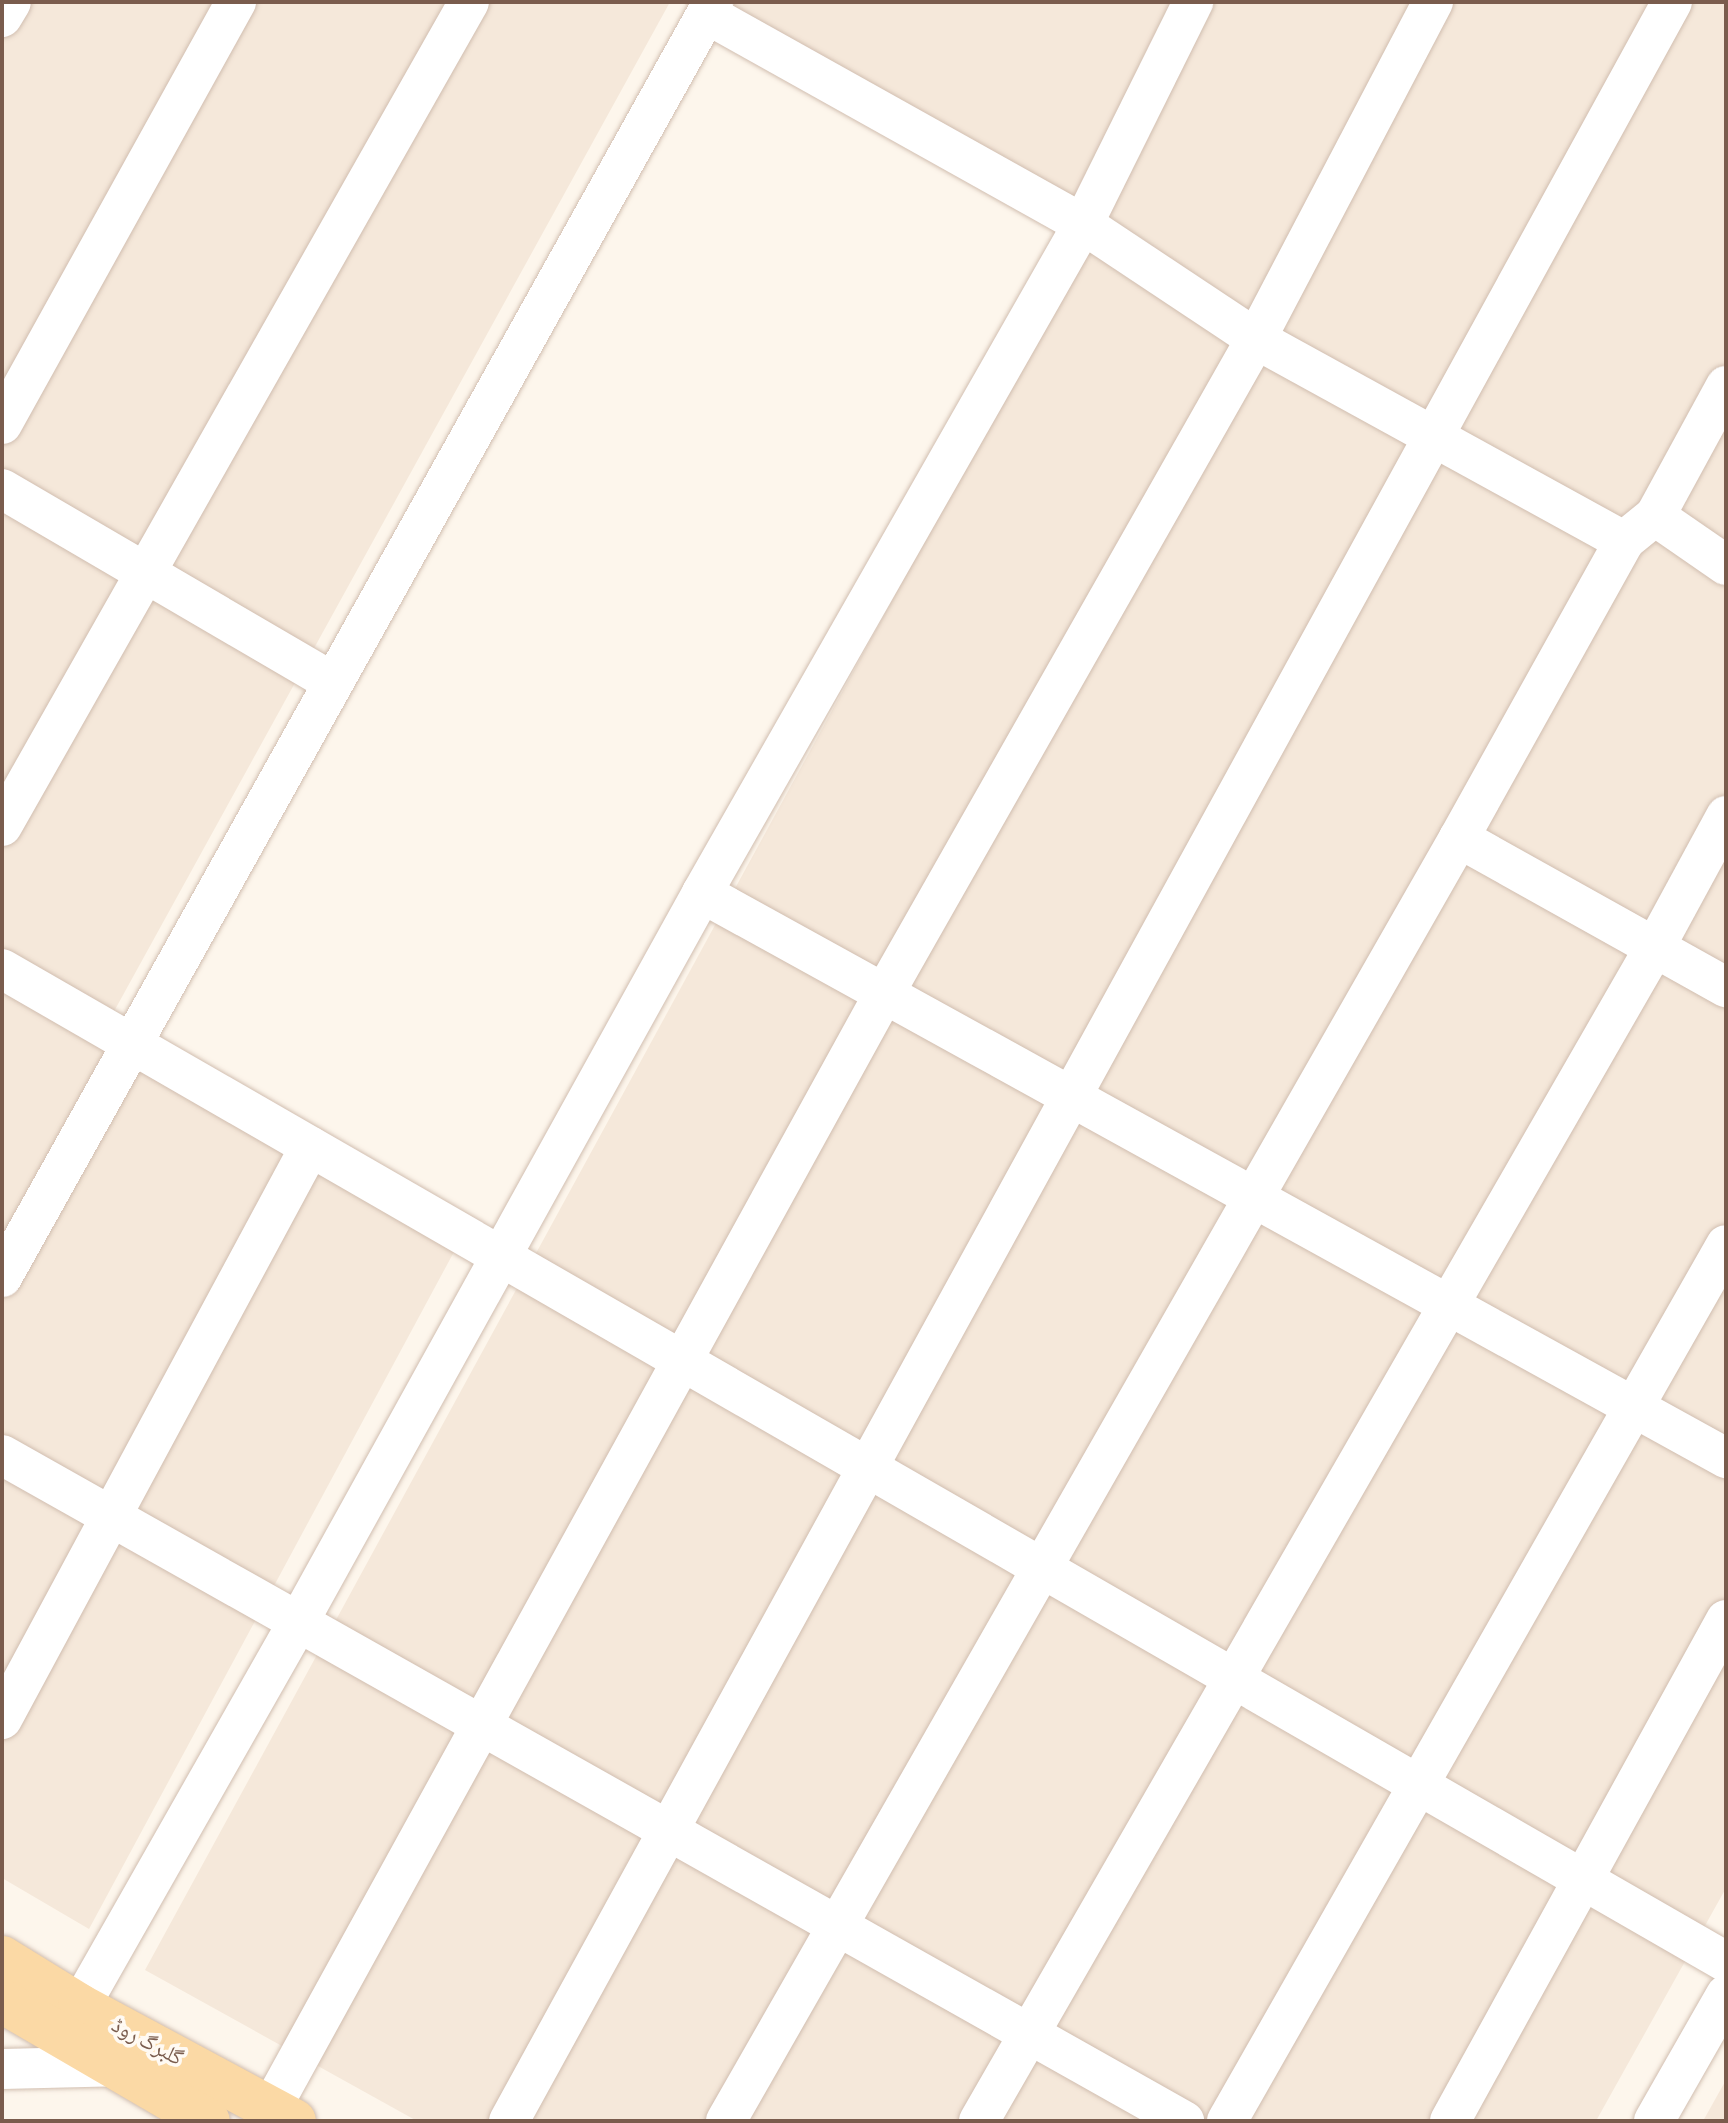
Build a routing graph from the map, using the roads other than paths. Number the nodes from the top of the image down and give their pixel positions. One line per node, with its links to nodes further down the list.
1 (11, 2): 8 (street)
2 (236, 2): 12 (street)
3 (469, 2): 18 (street)
4 (1193, 2): 9 (street)
5 (1433, 2): 10 (street)
6 (1672, 2): 13 (street)
7 (710, 8): 9 (street); 19 (street)
8 (2, 17)
9 (1083, 224): 10 (street); 23 (street)
10 (1256, 339): 13 (street); 27 (street)
11 (1726, 386): 15 (street)
12 (2, 424)
13 (1434, 435): 16 (street); 29 (street)
14 (2, 489): 18 (street)
15 (1655, 516): 16 (street); 17 (street)
16 (1624, 541): 22 (street)
17 (1726, 565)
18 (143, 571): 19 (street); 21 (street)
19 (332, 682): 28 (street)
20 (1726, 816): 24 (street)
21 (2, 826)
22 (1459, 838): 24 (street); 31 (street)
23 (702, 893): 27 (street); 33 (street)
24 (1655, 947): 26 (street); 35 (street)
25 (2, 969): 28 (street)
26 (1726, 987)
27 (884, 994): 29 (street); 36 (street)
28 (131, 1043): 30 (street); 34 (street)
29 (1071, 1097): 31 (street); 40 (street)
30 (310, 1147): 33 (street); 41 (street)
31 (1254, 1197): 35 (street); 42 (street)
32 (1726, 1245): 37 (street)
33 (501, 1257): 36 (street); 44 (street)
34 (2, 1277)
35 (1449, 1305): 37 (street); 45 (street)
36 (682, 1361): 40 (street); 47 (street)
37 (1634, 1407): 39 (street); 48 (street)
38 (2, 1455): 41 (street)
39 (1726, 1458)
40 (867, 1467): 42 (street); 49 (street)
41 (113, 1518): 44 (street); 46 (street)
42 (1043, 1568): 45 (street); 51 (street)
43 (1726, 1620): 50 (street)
44 (299, 1621): 47 (street); 56 (street)
45 (1234, 1678): 48 (street); 57 (street)
46 (2, 1719)
47 (482, 1725): 49 (street); 62 (street)
48 (1418, 1785): 50 (street); 68 (street)
49 (668, 1831): 51 (street); 64 (street)
50 (1583, 1880): 53 (street); 69 (street)
51 (839, 1925): 57 (street); 65 (street)
52 (2, 1958): 56 (main road, گلبرگ روڈ)
53 (1726, 1962)
54 (1726, 1995): 58 (street)
55 (2, 2001): 60 (main road, گلبرگ روڈ)
56 (80, 2006): 59 (main road, گلبرگ روڈ)
57 (1029, 2033): 66 (street); 67 (street)
58 (1714, 2044): 70 (street)
59 (184, 2062): 60 (street); 62 (main road, گلبرگ روڈ)
60 (117, 2067): 61 (street); 63 (main road, گلبرگ روڈ)
61 (2, 2069)
62 (283, 2114)
63 (208, 2121)
64 (509, 2121)
65 (726, 2121)
66 (979, 2121)
67 (1184, 2121)
68 (1227, 2121)
69 (1450, 2121)
70 (1654, 2121)

